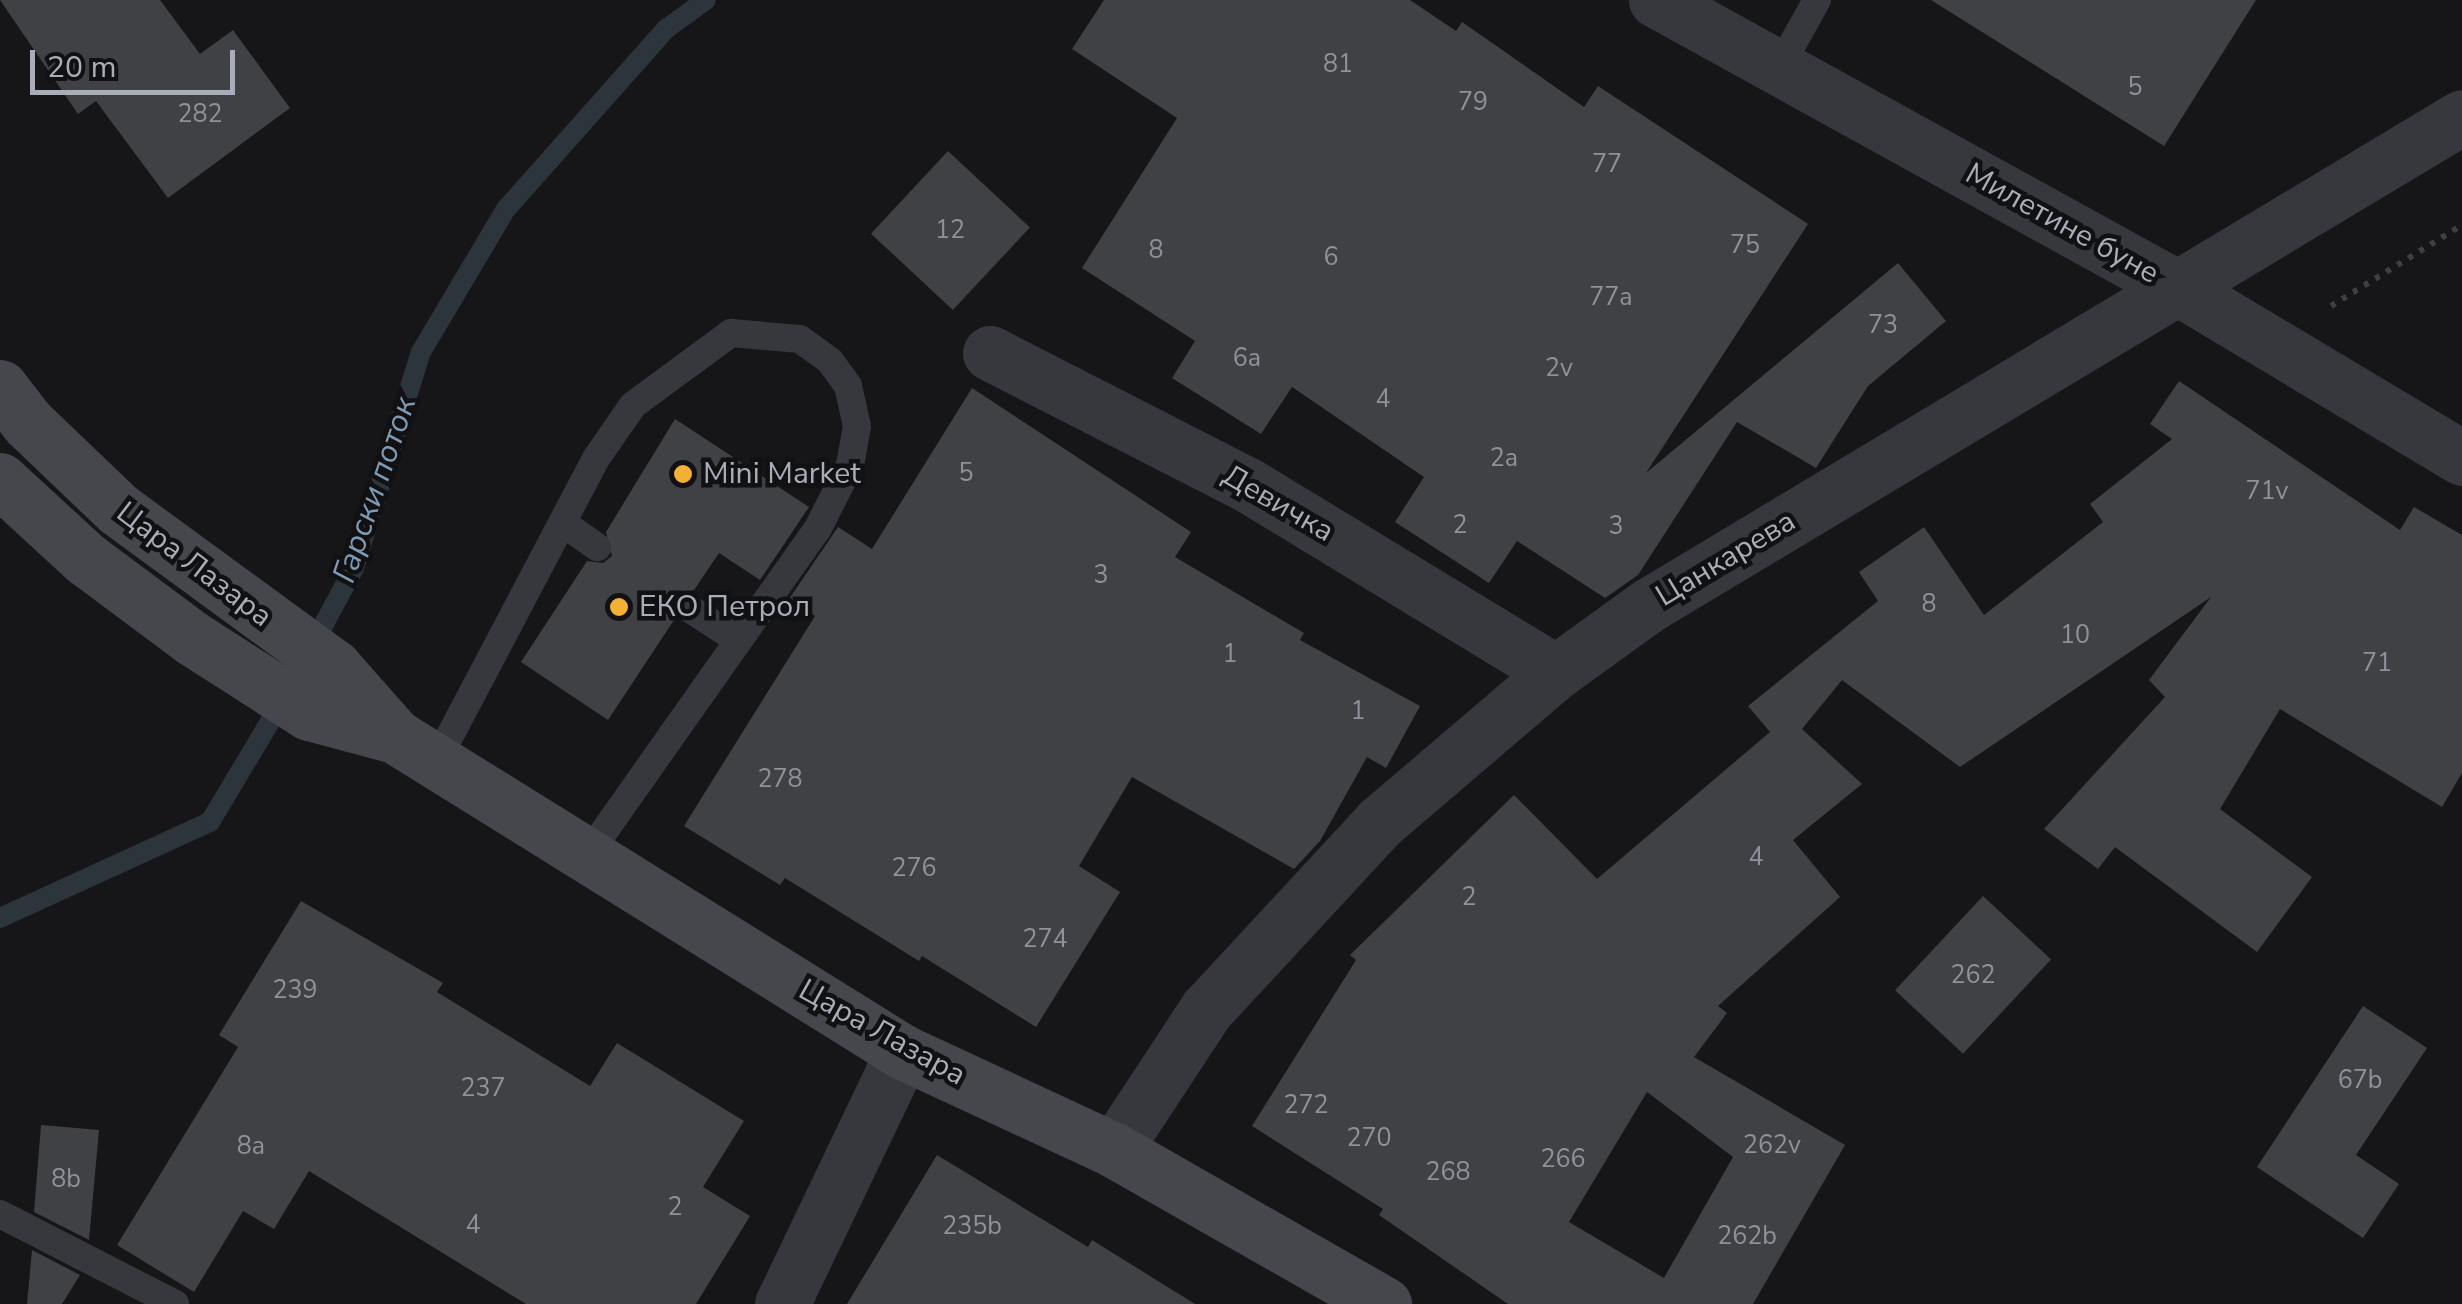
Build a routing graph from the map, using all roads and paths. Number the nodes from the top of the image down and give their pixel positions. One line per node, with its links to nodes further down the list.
1 (1656, 0): 3 (street, Милетине буне)
2 (1817, 0): 3 (lane)
3 (1778, 68): 6 (street, Милетине буне)
4 (2462, 118): 6 (street, Цанкарева)
5 (2462, 225): 7 (path)
6 (2178, 288): 10 (street, Милетине буне); 16 (street, Цанкарева)
7 (2323, 311)
8 (990, 353): 16 (street, Девичка)
9 (14, 405): 17 (main road, Цара Лазара)
10 (2462, 458)
11 (0, 480): 17 (main road, Цара Лазара)
12 (563, 523): 13 (lane); 15 (lane); 17 (lane)
13 (597, 547)
14 (684, 605): 15 (lane)
15 (738, 640): 18 (lane)
16 (1556, 672): 20 (street, Цанкарева)
17 (415, 749): 18 (main road, Цара Лазара)
18 (586, 857): 19 (main road, Цара Лазара)
19 (904, 1052): 20 (main road, Цара Лазара); 23 (street)
20 (1114, 1150): 24 (main road, Цара Лазара)
21 (0, 1214): 22 (lane)
22 (175, 1304)
23 (782, 1304)
24 (1384, 1304)

